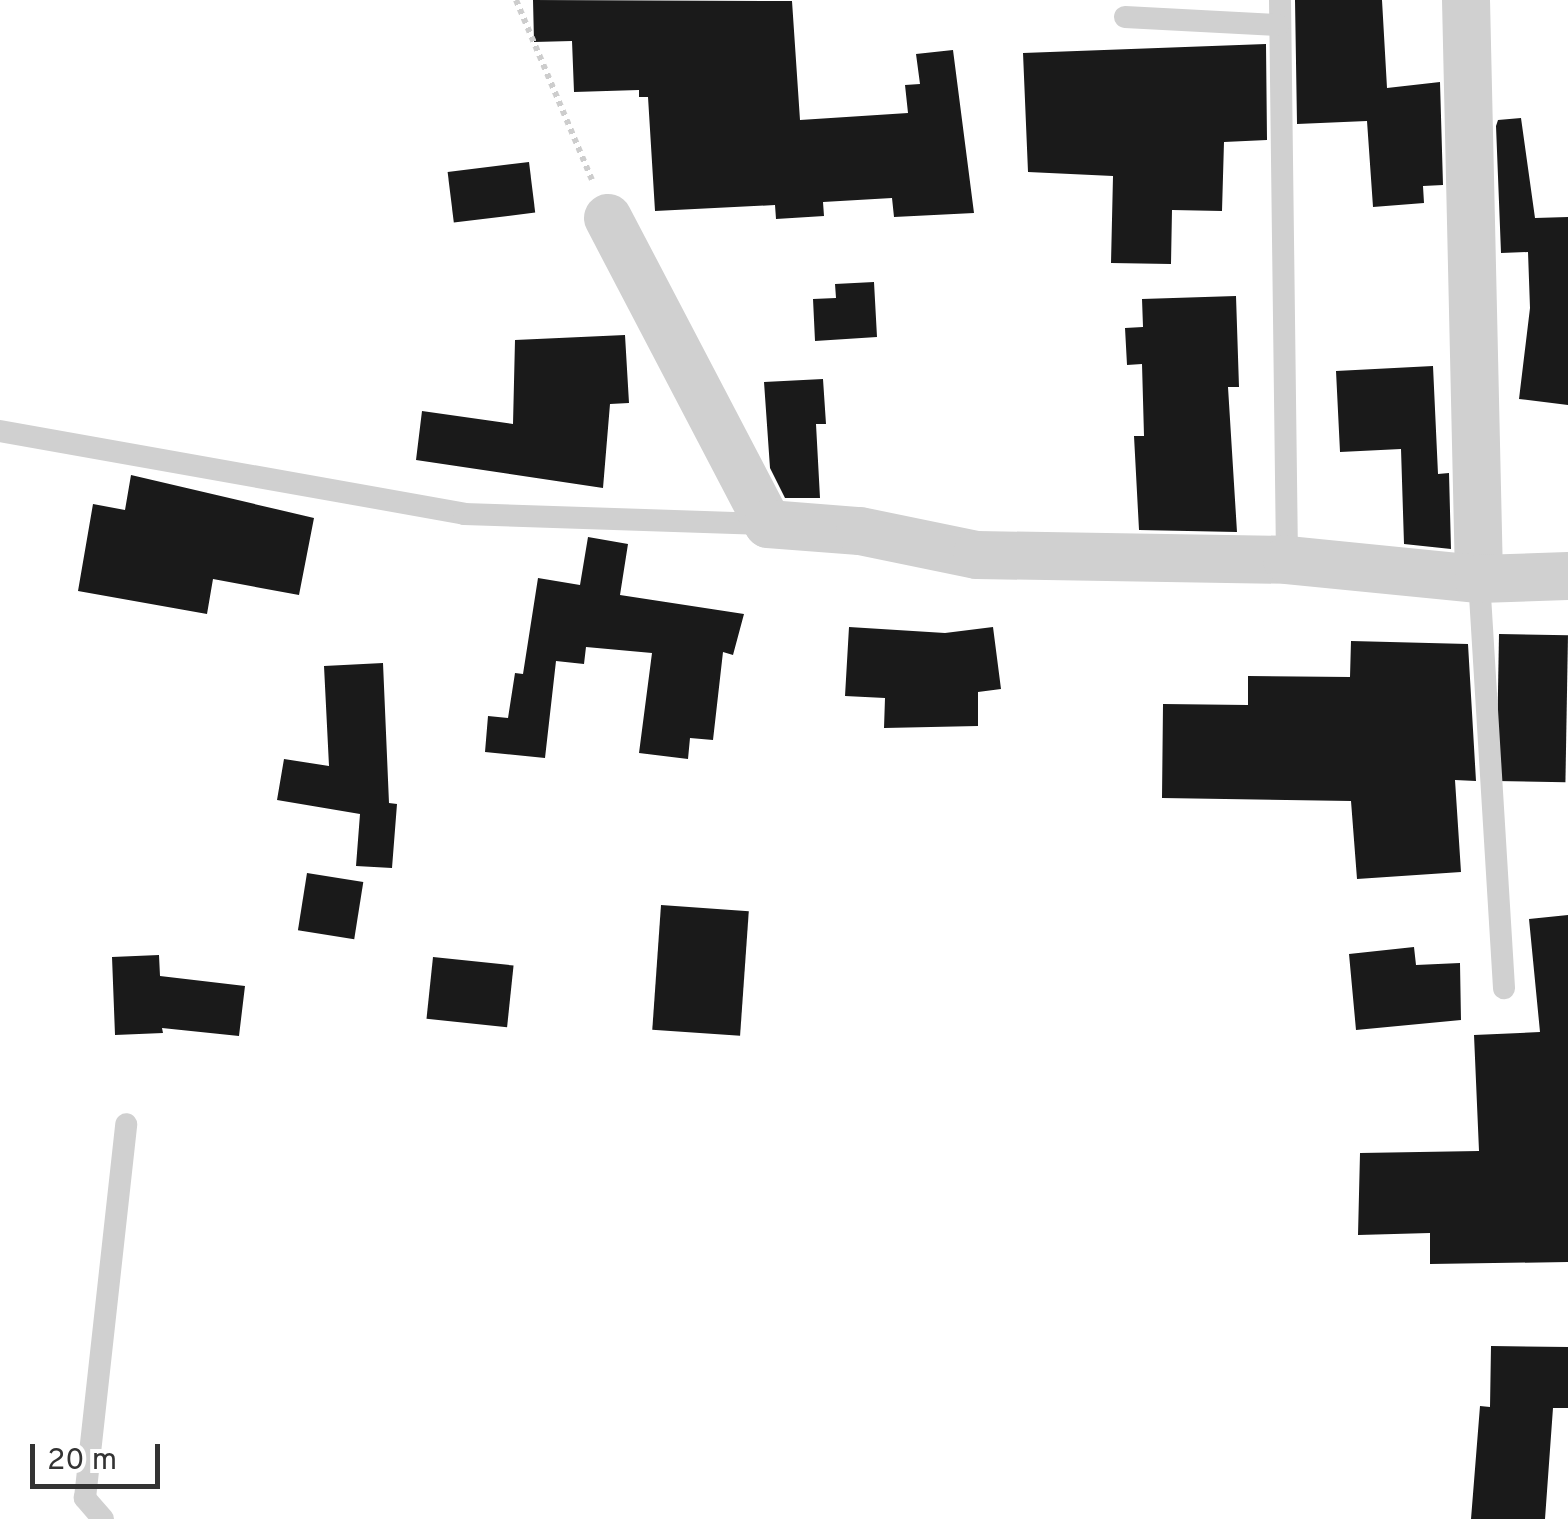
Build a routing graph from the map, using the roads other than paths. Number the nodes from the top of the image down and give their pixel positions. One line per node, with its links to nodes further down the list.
1 (1280, 0): 4 (lane)
2 (1466, 0): 10 (street)
3 (1125, 17): 4 (lane)
4 (1278, 26): 8 (lane)
5 (608, 218): 7 (street)
6 (0, 431): 7 (lane)
7 (768, 524): 8 (street)
8 (1287, 560): 10 (street)
9 (1568, 576): 10 (street)
10 (1479, 578): 11 (lane)
11 (1504, 988)
12 (126, 1124): 13 (lane)
13 (103, 1519)

